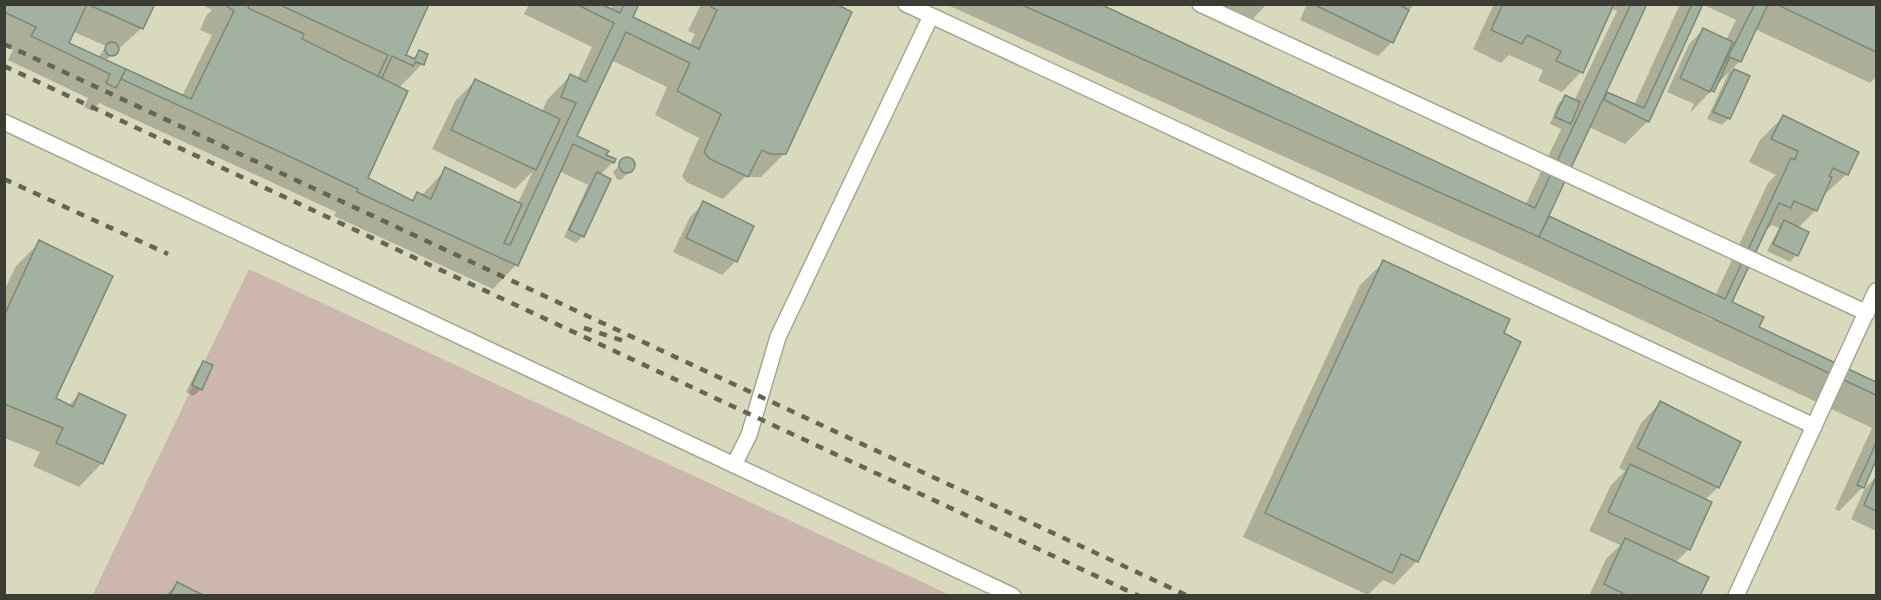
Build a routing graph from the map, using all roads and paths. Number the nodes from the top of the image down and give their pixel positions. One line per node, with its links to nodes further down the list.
1 (906, 4): 3 (lane)
2 (1200, 4): 6 (lane)
3 (931, 16): 7 (lane); 8 (lane)
4 (4, 122): 8 (lane)
5 (1876, 291): 6 (lane)
6 (1867, 313): 7 (lane)
7 (1814, 426): 10 (lane)
8 (734, 465): 9 (lane)
9 (1013, 596)
10 (1736, 596)

